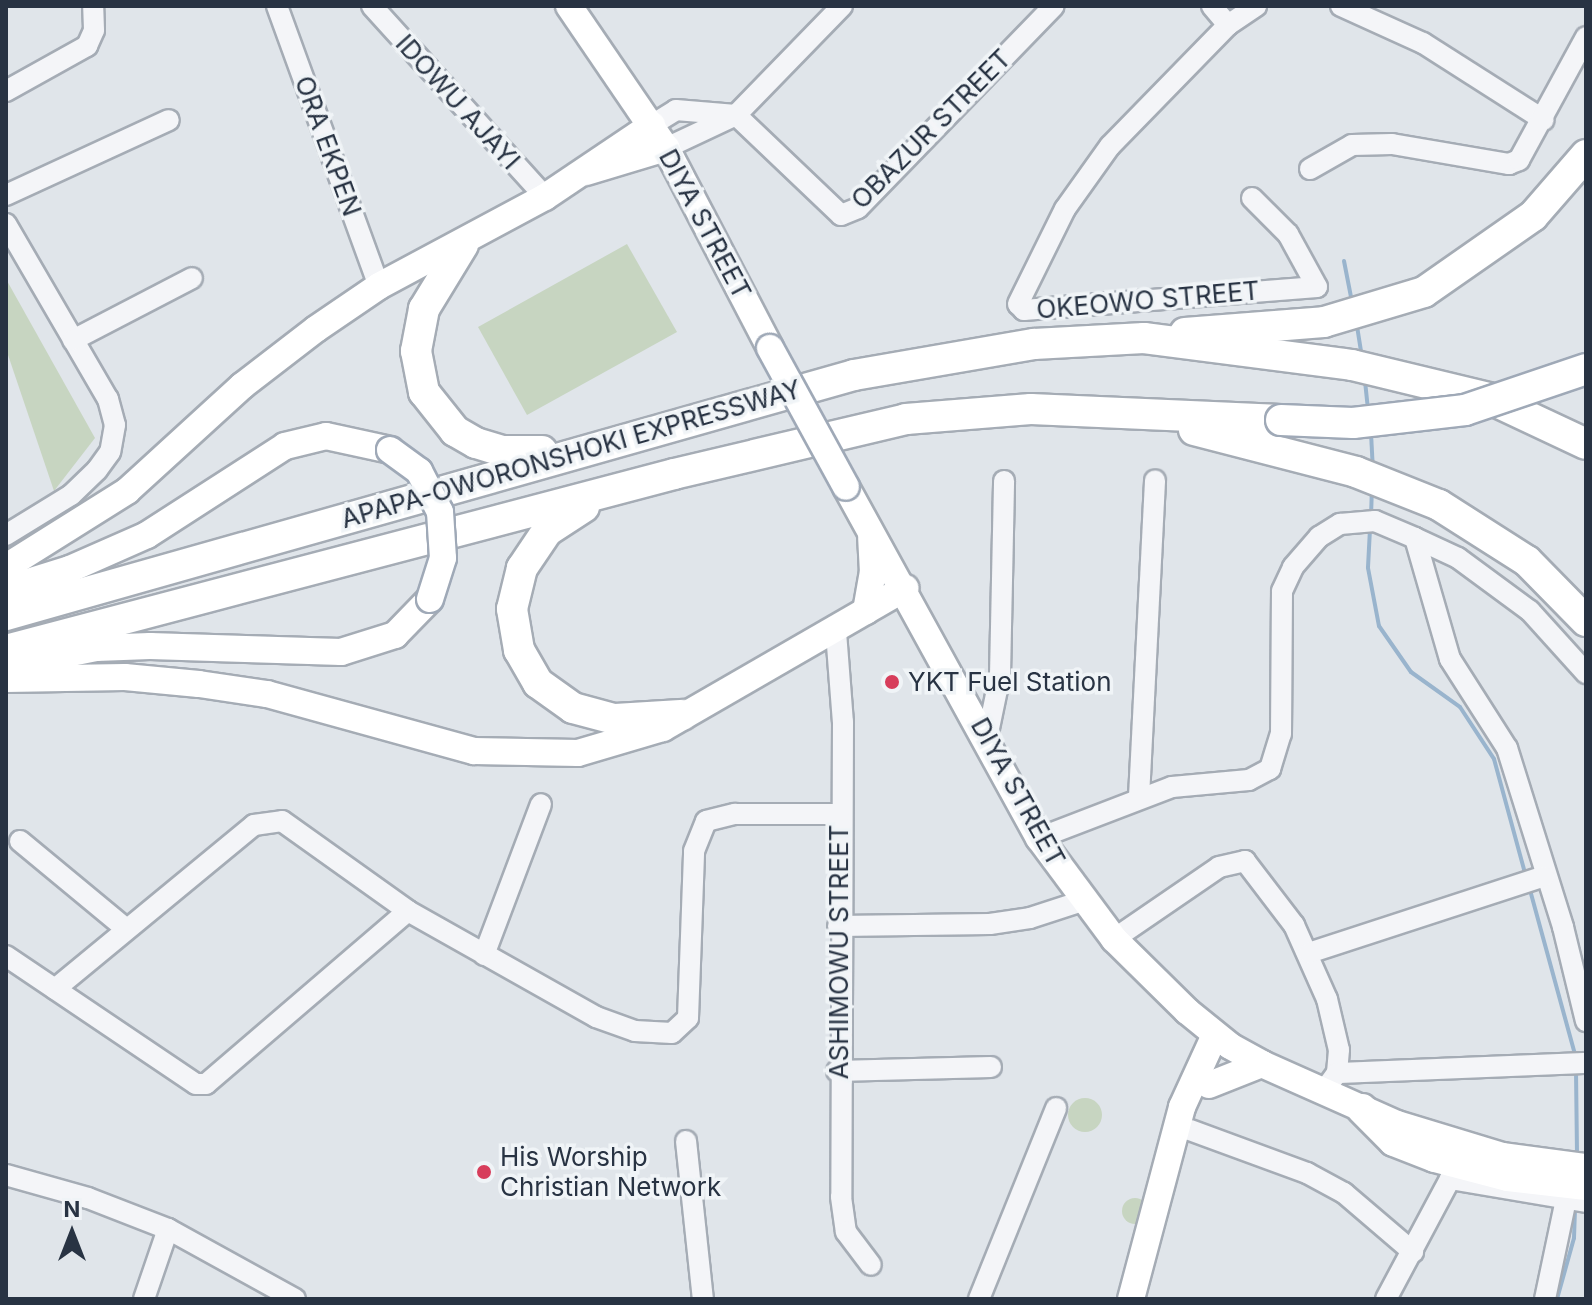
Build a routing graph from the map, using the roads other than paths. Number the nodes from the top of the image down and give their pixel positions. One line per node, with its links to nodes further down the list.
1 (93, 6): 14 (street)
2 (277, 6): 30 (street, ORA EKPEN)
3 (372, 6): 25 (street, IDOWU AJAYI)
4 (569, 6): 13 (main road, DIYA STREET)
5 (1054, 6): 15 (street, OBAZUR STREET)
6 (1212, 6): 11 (street)
7 (1256, 6): 11 (street, OKEOWO STREET)
8 (1341, 6): 10 (street)
9 (832, 10): 15 (street)
10 (1376, 13): 17 (street)
11 (1228, 25): 26 (street, OKEOWO STREET)
12 (1586, 37): 17 (street)
13 (618, 70): 18 (main road, DIYA STREET); 19 (main road)
14 (6, 91)
15 (736, 115): 18 (street); 20 (street)
16 (169, 120): 24 (street)
17 (1544, 120): 22 (street)
18 (652, 125): 19 (main road); 20 (main road, DIYA STREET)
19 (612, 148): 23 (main road)
20 (666, 148): 23 (main road); 40 (main road, DIYA STREET, bridge)
21 (1586, 155): 31 (highway)
22 (1310, 169)
23 (578, 173): 25 (main road)
24 (6, 195)
25 (545, 197): 28 (main road)
26 (1252, 198)
27 (6, 224): 32 (street)
28 (463, 245): 30 (main road); 35 (highway)
29 (192, 278): 32 (street)
30 (379, 286): 43 (main road)
31 (1144, 338): 35 (highway, APAPA-OWORONSHOKI EXPRESSWAY); 36 (highway)
32 (73, 340): 41 (street)
33 (1586, 369): 34 (highway, bridge)
34 (1103, 413): 37 (highway, APAPA-OWORONSHOKI EXPRESSWAY); 48 (highway)
35 (645, 430): 47 (highway, APAPA-OWORONSHOKI EXPRESSWAY)
36 (1586, 444)
37 (674, 474): 50 (highway, APAPA-OWORONSHOKI EXPRESSWAY); 54 (highway)
38 (1155, 480): 56 (street)
39 (1004, 481): 55 (street)
40 (870, 530): 45 (main road, DIYA STREET); 46 (main road)
41 (6, 535)
42 (1415, 538): 52 (street); 56 (street); 61 (street)
43 (6, 567)
44 (6, 589): 51 (main road, bridge)
45 (910, 596): 46 (main road); 49 (main road); 55 (main road, DIYA STREET)
46 (866, 611): 49 (main road)
47 (6, 615)
48 (1586, 621)
49 (840, 630): 54 (main road); 58 (street, ASHIMOWU STREET)
50 (6, 650)
51 (6, 666)
52 (1586, 673)
53 (6, 679): 54 (main road)
54 (682, 715)
55 (987, 738): 59 (main road, DIYA STREET)
56 (1139, 797): 59 (street)
57 (541, 804): 68 (street)
58 (839, 814): 64 (street, ASHIMOWU STREET); 68 (street)
59 (1039, 838): 62 (main road, DIYA STREET)
60 (20, 841): 65 (street)
61 (1531, 880): 67 (street); 72 (street)
62 (1082, 901): 64 (street); 66 (main road, DIYA STREET)
63 (408, 911): 65 (street); 68 (street); 70 (street)
64 (838, 926): 77 (street, ASHIMOWU STREET)
65 (125, 928): 70 (street)
66 (1114, 939): 67 (street); 71 (main road, DIYA STREET)
67 (1309, 953): 79 (street)
68 (484, 955)
69 (6, 956): 70 (street)
70 (55, 989)
71 (1187, 1011): 73 (main road, DIYA STREET); 78 (main road)
72 (1586, 1021)
73 (1222, 1041): 75 (main road, DIYA STREET); 78 (main road)
74 (1579, 1063): 79 (street)
75 (1262, 1064): 78 (main road); 79 (main road, DIYA STREET)
76 (991, 1067): 77 (street)
77 (837, 1071): 90 (street, ASHIMOWU STREET)
78 (1202, 1081): 82 (main road)
79 (1330, 1083): 81 (main road, DIYA STREET)
80 (1056, 1108): 94 (street)
81 (1362, 1109): 83 (highway)
82 (1189, 1117): 89 (street); 95 (main road); 96 (main road)
83 (1395, 1132): 85 (main road); 87 (highway)
84 (686, 1141): 93 (street)
85 (1586, 1167)
86 (6, 1175): 88 (street)
87 (1578, 1197): 89 (street); 98 (street)
88 (168, 1229): 91 (street); 92 (street)
89 (1413, 1252): 97 (street)
90 (871, 1265)
91 (144, 1299)
92 (295, 1299)
93 (703, 1299)
94 (979, 1299)
95 (1131, 1299)
96 (1145, 1299)
97 (1386, 1299)
98 (1545, 1299)

